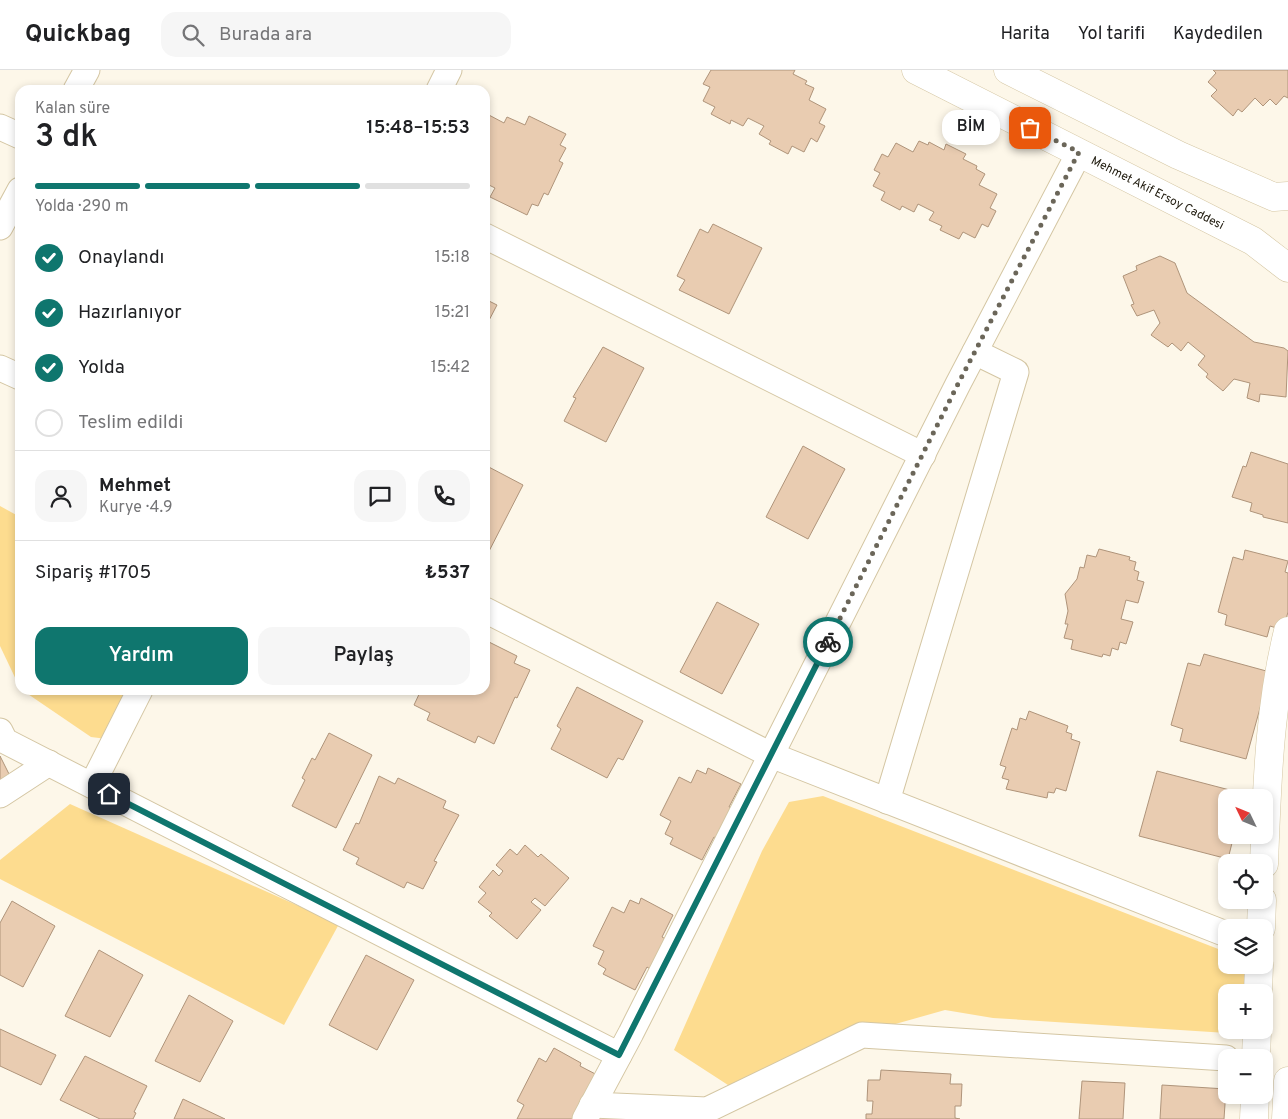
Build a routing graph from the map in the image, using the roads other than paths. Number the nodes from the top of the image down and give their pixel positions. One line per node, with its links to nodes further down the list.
1 (87, 70): 5 (street)
2 (449, 70): 6 (street)
3 (916, 70): 9 (street, Mehmet Akif Ersoy Caddesi)
4 (1008, 70): 10 (street)
5 (79, 85)
6 (442, 85)
7 (0, 127): 8 (street)
8 (15, 134)
9 (1079, 152): 14 (street, Mehmet Akif Ersoy Caddesi); 15 (street)
10 (1288, 196)
11 (15, 199): 12 (street)
12 (0, 226)
13 (490, 239): 18 (street)
14 (1285, 262)
15 (975, 352): 18 (street); 27 (street)
16 (0, 368): 17 (street)
17 (15, 375)
18 (922, 455): 23 (street)
19 (490, 613): 23 (street)
20 (1288, 631): 28 (street)
21 (137, 695): 25 (street)
22 (0, 731): 24 (street)
23 (771, 755): 27 (street); 30 (street)
24 (49, 763): 25 (street); 26 (street)
25 (92, 785): 30 (street)
26 (0, 795)
27 (887, 801): 29 (street)
28 (1264, 854)
29 (1218, 931)
30 (619, 1055): 34 (street)
31 (1218, 1057): 34 (street)
32 (1288, 1081): 36 (street)
33 (1255, 1104): 35 (street)
34 (589, 1112)
35 (1254, 1119)
36 (1286, 1119)

